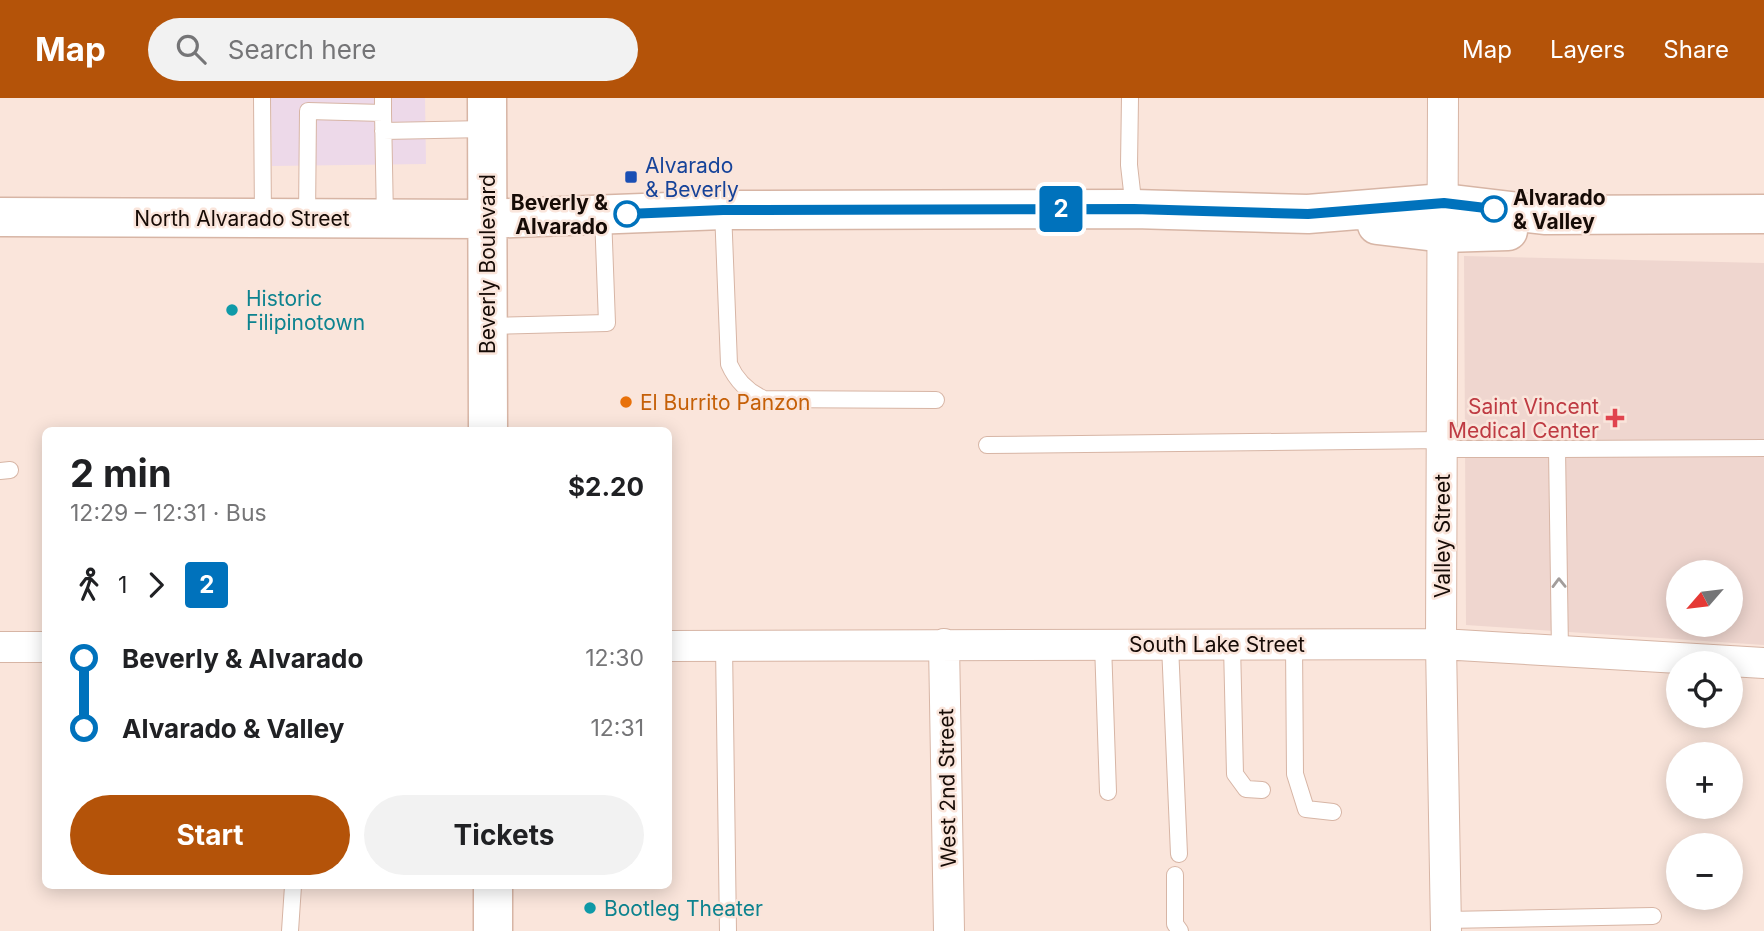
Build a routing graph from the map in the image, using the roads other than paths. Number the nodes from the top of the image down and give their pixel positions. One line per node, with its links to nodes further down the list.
1 (262, 98): 12 (lane)
2 (1130, 98): 7 (lane)
3 (1443, 98): 14 (street, Valley Street)
4 (383, 105): 6 (lane); 13 (lane)
5 (487, 113): 6 (lane); 16 (main road, Beverly Boulevard)
6 (383, 131): 15 (lane)
7 (1134, 209): 8 (main road, North Alvarado Street); 14 (main road, North Alvarado Street)
8 (723, 210): 10 (main road, North Alvarado Street); 18 (lane)
9 (1764, 214): 14 (main road, North Alvarado Street)
10 (603, 215): 16 (main road, North Alvarado Street); 17 (lane)
11 (0, 217): 12 (main road, North Alvarado Street)
12 (263, 218): 13 (main road, North Alvarado Street)
13 (307, 218): 15 (main road, North Alvarado Street)
14 (1444, 218): 21 (street, Valley Street)
15 (385, 219): 16 (main road, North Alvarado Street)
16 (485, 219): 17 (main road, Beverly Boulevard)
17 (487, 326): 19 (main road, Beverly Boulevard)
18 (936, 400)
19 (488, 427)
20 (987, 445): 21 (lane)
21 (1443, 445): 23 (lane); 29 (street, Valley Street)
22 (1764, 448): 23 (lane)
23 (1558, 449): 34 (lane, one-way to 23)
24 (944, 644): 25 (street, South Lake Street); 31 (street, South Lake Street); 48 (street, West 2nd Street)
25 (1104, 644): 27 (street, South Lake Street); 37 (lane)
26 (1294, 644): 28 (street, South Lake Street); 29 (street, South Lake Street); 38 (lane)
27 (1170, 645): 28 (street, South Lake Street); 39 (lane)
28 (1232, 645): 36 (lane)
29 (1441, 645): 34 (street, South Lake Street); 44 (street, Valley Street)
30 (672, 646): 31 (street, South Lake Street)
31 (724, 646): 47 (lane)
32 (0, 647): 33 (street)
33 (42, 647)
34 (1560, 651): 35 (street, South Lake Street)
35 (1764, 663)
36 (1262, 790)
37 (1108, 792)
38 (1333, 811)
39 (1179, 854)
40 (1175, 875): 49 (lane)
41 (293, 889): 45 (lane)
42 (493, 889): 46 (main road)
43 (1653, 916): 44 (lane)
44 (1446, 926)
45 (290, 931)
46 (493, 931)
47 (728, 931)
48 (949, 931)
49 (1180, 931)

